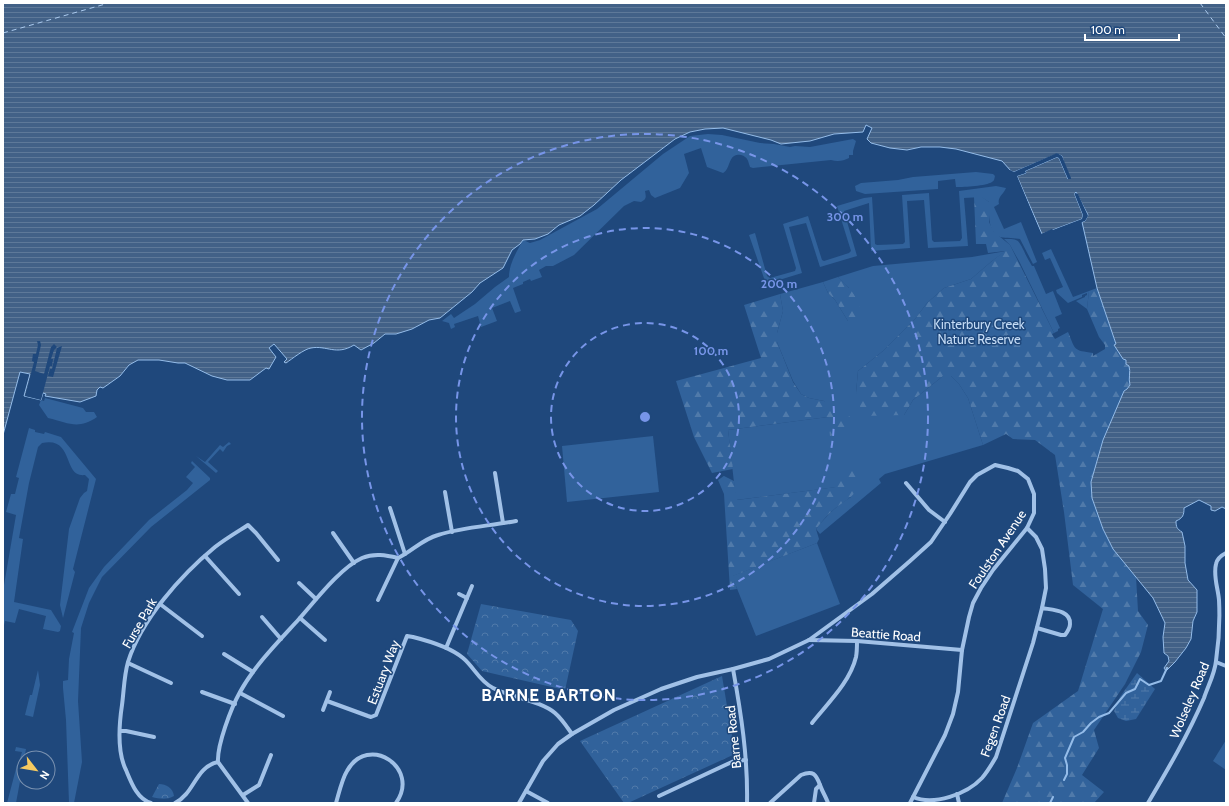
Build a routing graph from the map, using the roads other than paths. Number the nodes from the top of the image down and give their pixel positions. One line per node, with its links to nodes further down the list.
1 (495, 474): 7 (street)
2 (906, 483): 6 (street)
3 (445, 492): 9 (street)
4 (390, 508): 12 (street)
5 (516, 521): 7 (street)
6 (945, 522): 8 (street, Foulston Avenue); 32 (street, Foulston Avenue)
7 (503, 523): 9 (street)
8 (1027, 528): 25 (street, Fegen Road); 35 (street, Foulston Avenue)
9 (452, 532): 12 (street)
10 (333, 533): 16 (street)
11 (1226, 553): 37 (street, Wolseley Road)
12 (405, 554): 14 (street)
13 (205, 556): 15 (street, Furse Park); 19 (street); 24 (street, Furse Park)
14 (398, 558): 16 (street); 23 (street)
15 (278, 560)
16 (354, 563): 22 (street)
17 (298, 583): 22 (street)
18 (472, 586): 21 (street)
19 (239, 594)
20 (459, 594): 21 (street)
21 (467, 598): 34 (street)
22 (316, 599): 27 (street)
23 (378, 600)
24 (160, 604): 29 (street); 38 (street, Furse Park)
25 (1042, 608): 28 (street, Fegen Road); 28 (street)
26 (262, 617): 30 (street)
27 (300, 618): 30 (street); 31 (street)
28 (1037, 628): 59 (street, Fegen Road)
29 (202, 636)
30 (281, 639): 41 (street)
31 (325, 640)
32 (809, 640): 33 (street, Beattie Road); 40 (street, Foulston Avenue)
33 (857, 641): 35 (street, Beattie Road); 50 (street)
34 (446, 648): 46 (street, Estuary Way); 52 (street, Estuary Way)
35 (962, 650): 62 (street, Foulston Avenue)
36 (224, 654): 41 (street)
37 (1216, 662): 39 (street); 76 (street, Wolseley Road)
38 (128, 663): 42 (street); 51 (street, Furse Park)
39 (1226, 666)
40 (733, 669): 52 (street, Foulston Avenue); 55 (street, Barne Road)
41 (253, 672): 45 (street)
42 (171, 682)
43 (202, 692): 47 (street)
44 (330, 692): 46 (street)
45 (240, 693): 47 (street); 49 (street)
46 (327, 701): 48 (street)
47 (235, 704): 56 (street)
48 (323, 710)
49 (282, 716)
50 (812, 723)
51 (120, 731): 53 (street); 63 (street, Furse Park)
52 (572, 734): 58 (street, Foulston Avenue)
53 (154, 737)
54 (271, 755): 60 (street)
55 (746, 760): 61 (street); 70 (street, Barne Road)
56 (218, 762): 60 (street); 64 (street)
57 (820, 785): 71 (street); 72 (street); 73 (street)
58 (526, 791): 68 (street, Foulston Avenue); 69 (street)
59 (957, 794): 62 (street, Fegen Road); 75 (street)
60 (243, 795): 65 (street)
61 (659, 796)
62 (914, 797): 74 (street, Foulston Avenue)
63 (151, 803)
64 (175, 803)
65 (248, 803)
66 (336, 803): 67 (street)
67 (396, 803)
68 (519, 803)
69 (548, 803)
70 (747, 803)
71 (770, 803)
72 (814, 803)
73 (828, 803)
74 (910, 803)
75 (959, 803)
76 (1148, 803)

